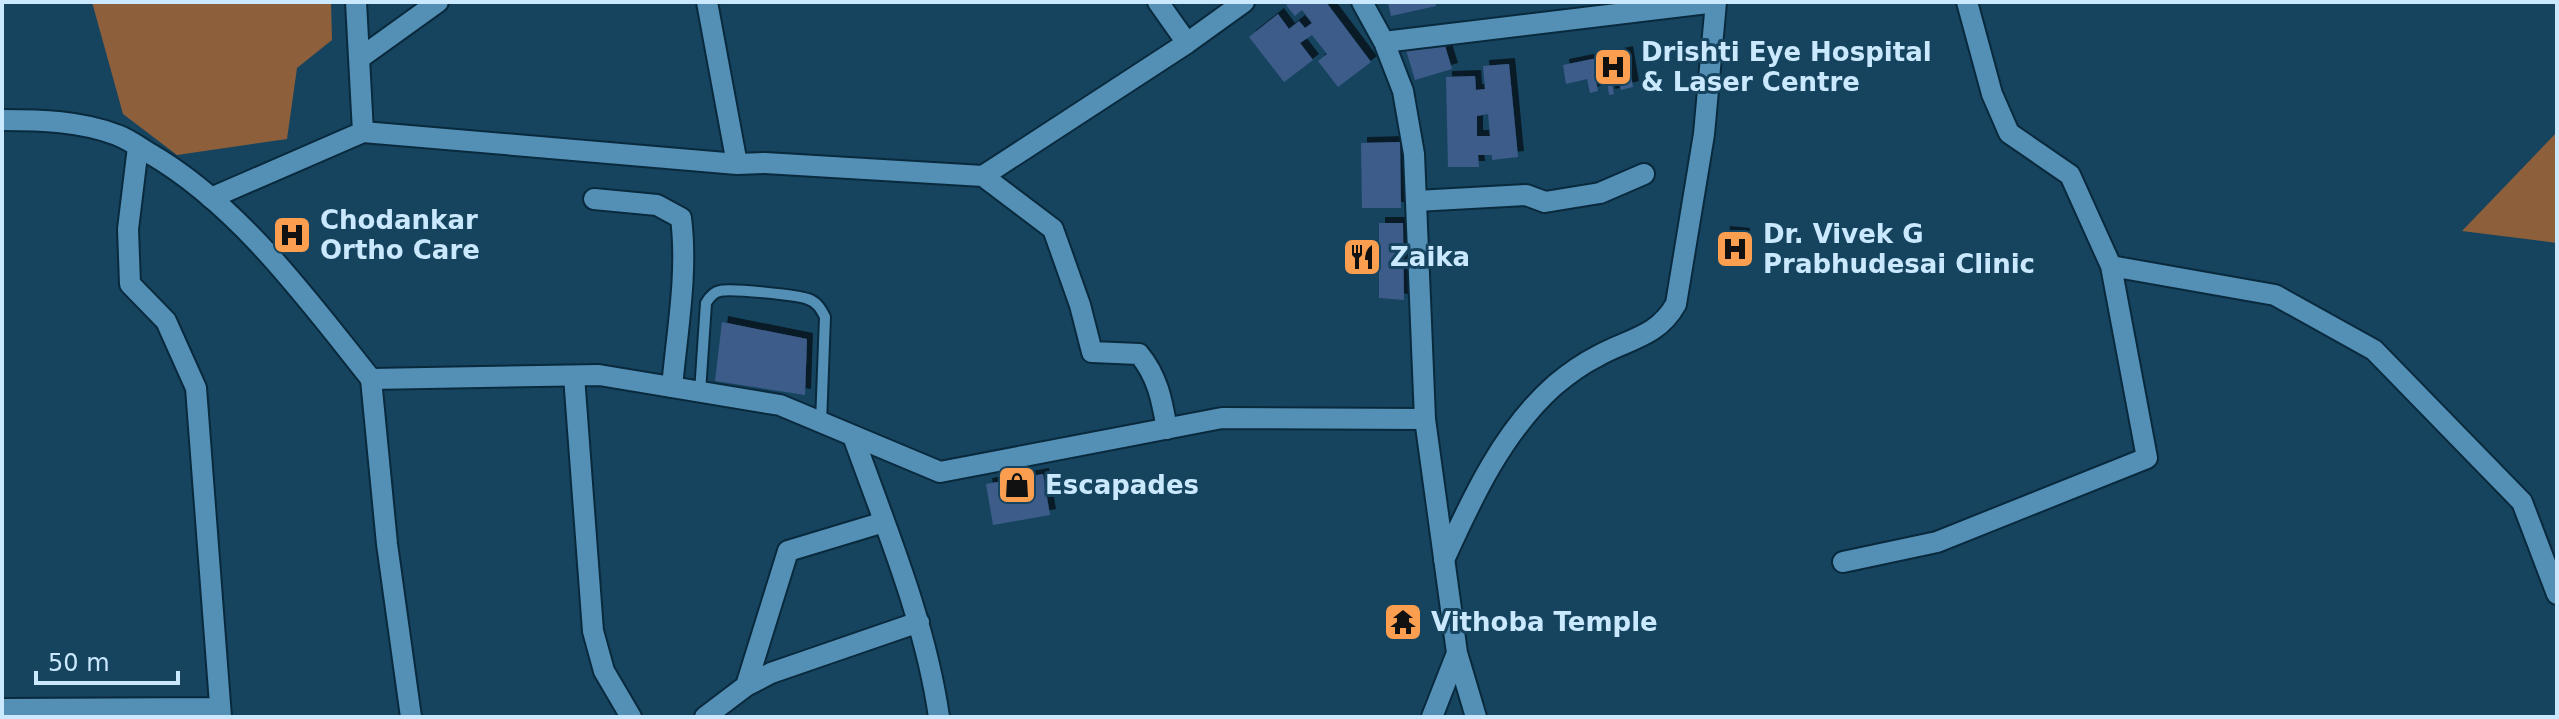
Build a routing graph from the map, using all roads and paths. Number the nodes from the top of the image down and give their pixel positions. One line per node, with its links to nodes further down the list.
1 (356, 2): 11 (street)
2 (438, 2): 11 (street)
3 (707, 2): 15 (street)
4 (1158, 2): 10 (street)
5 (1244, 2): 10 (street)
6 (1362, 2): 9 (street)
7 (1716, 2): 9 (street); 31 (street)
8 (1967, 2): 21 (street)
9 (1384, 42): 20 (street)
10 (1187, 43): 17 (street)
11 (360, 58): 13 (street)
12 (2, 120): 14 (street)
13 (363, 132): 15 (street); 18 (street)
14 (138, 147): 18 (street); 38 (street)
15 (737, 164): 17 (street)
16 (1644, 174): 20 (street)
17 (983, 176): 28 (street)
18 (211, 198): 23 (street)
19 (594, 199): 24 (street)
20 (1416, 201): 26 (street)
21 (2111, 266): 32 (street); 33 (street)
22 (574, 376): 23 (street); 24 (street); 40 (street)
23 (371, 379): 39 (street)
24 (672, 387): 25 (street)
25 (700, 392): 27 (street); 27 (lane)
26 (1425, 419): 28 (street); 31 (street)
27 (821, 423): 29 (street)
28 (1167, 429): 29 (street)
29 (853, 436): 30 (street)
30 (884, 522): 34 (street); 36 (street)
31 (1444, 560): 35 (street)
32 (1843, 562)
33 (2557, 594)
34 (919, 622): 36 (street); 42 (street)
35 (1457, 653): 43 (street); 44 (street)
36 (746, 686): 41 (street)
37 (2, 709): 38 (street)
38 (220, 712)
39 (411, 717)
40 (631, 717)
41 (705, 717)
42 (939, 717)
43 (1432, 717)
44 (1476, 717)

